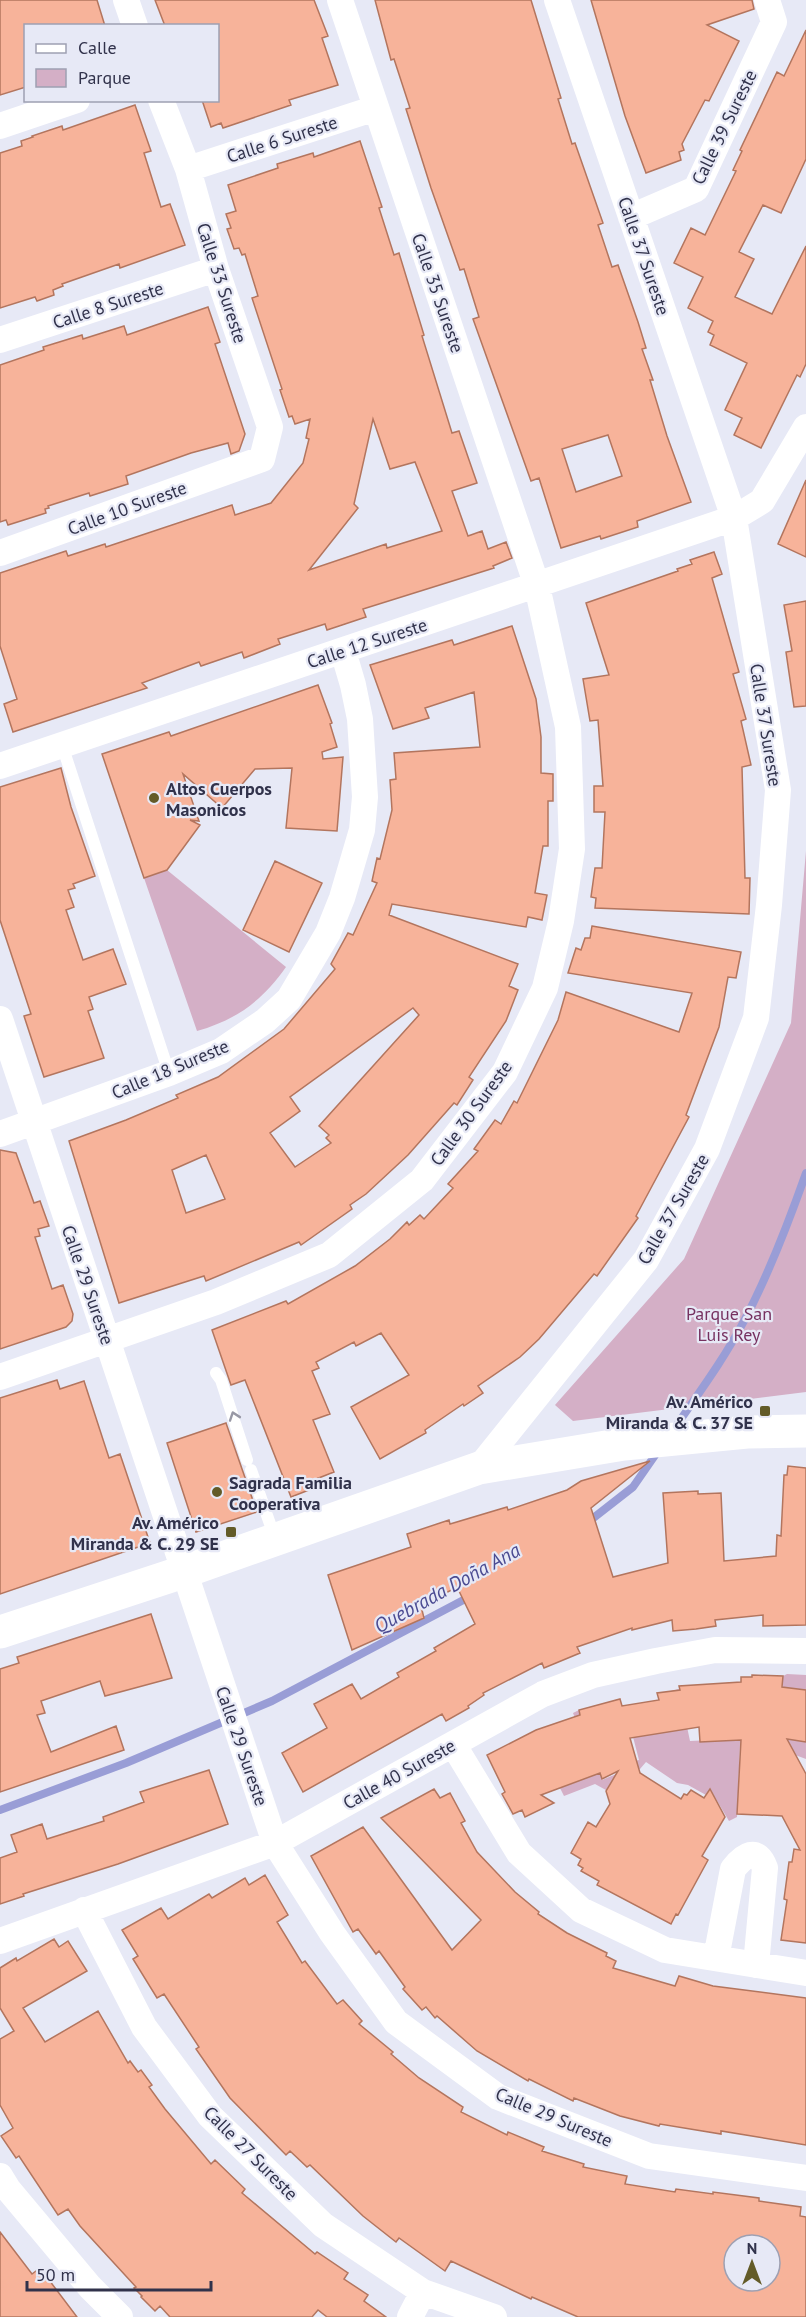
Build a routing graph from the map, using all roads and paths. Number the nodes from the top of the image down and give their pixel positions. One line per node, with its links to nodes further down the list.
1 (126, 0): 5 (street)
2 (340, 0): 8 (street, Calle 35 Sureste)
3 (557, 0): 11 (street, Calle 37 Sureste)
4 (767, 0): 11 (street, Calle 39 Sureste)
5 (134, 24)
6 (70, 102): 9 (street)
7 (162, 102): 10 (street, Calle 33 Sureste)
8 (376, 108): 10 (street, Calle 6 Sureste); 18 (street, Calle 35 Sureste)
9 (0, 126)
10 (188, 169): 12 (street, Calle 33 Sureste)
11 (631, 217): 16 (street, Calle 37 Sureste)
12 (216, 269): 13 (street, Calle 8 Sureste); 15 (street, Calle 33 Sureste)
13 (0, 340)
14 (806, 427): 16 (street, Calle 12 Sureste)
15 (254, 462): 17 (street, Calle 10 Sureste)
16 (734, 518): 18 (street, Calle 12 Sureste); 30 (street, Calle 37 Sureste)
17 (0, 553)
18 (537, 586): 19 (street, Calle 12 Sureste); 26 (street, Calle 30 Sureste)
19 (343, 651): 20 (street, Calle 12 Sureste); 23 (street, Calle 18 Sureste)
20 (62, 746): 21 (street, Calle 12 Sureste); 23 (lane)
21 (0, 766)
22 (0, 1019): 24 (street, Calle 29 Sureste)
23 (169, 1073): 24 (street, Calle 18 Sureste)
24 (34, 1123): 25 (street, Calle 18 Sureste); 26 (street, Calle 29 Sureste)
25 (0, 1134)
26 (107, 1341): 28 (street, Calle 30 Sureste); 32 (street, Calle 29 Sureste)
27 (216, 1373): 31 (lane, one-way to 27)
28 (0, 1377)
29 (806, 1431): 30 (street)
30 (479, 1468): 31 (street)
31 (275, 1539): 32 (street)
32 (183, 1572): 33 (street); 36 (street, Calle 29 Sureste)
33 (0, 1632)
34 (806, 1651): 35 (street, Calle 40 Sureste)
35 (453, 1744): 36 (street, Calle 40 Sureste); 39 (street)
36 (275, 1843): 37 (street, Calle 40 Sureste); 43 (street, Calle 29 Sureste)
37 (84, 1910): 38 (street, Calle 40 Sureste); 44 (street, Calle 27 Sureste)
38 (0, 1941)
39 (716, 1958): 40 (street); 40 (street)
40 (756, 1965): 41 (street)
41 (806, 1972)
42 (0, 2176): 45 (street)
43 (806, 2178)
44 (423, 2292): 46 (street); 47 (street, Calle 27 Sureste)
45 (120, 2317)
46 (410, 2317)
47 (494, 2317)

